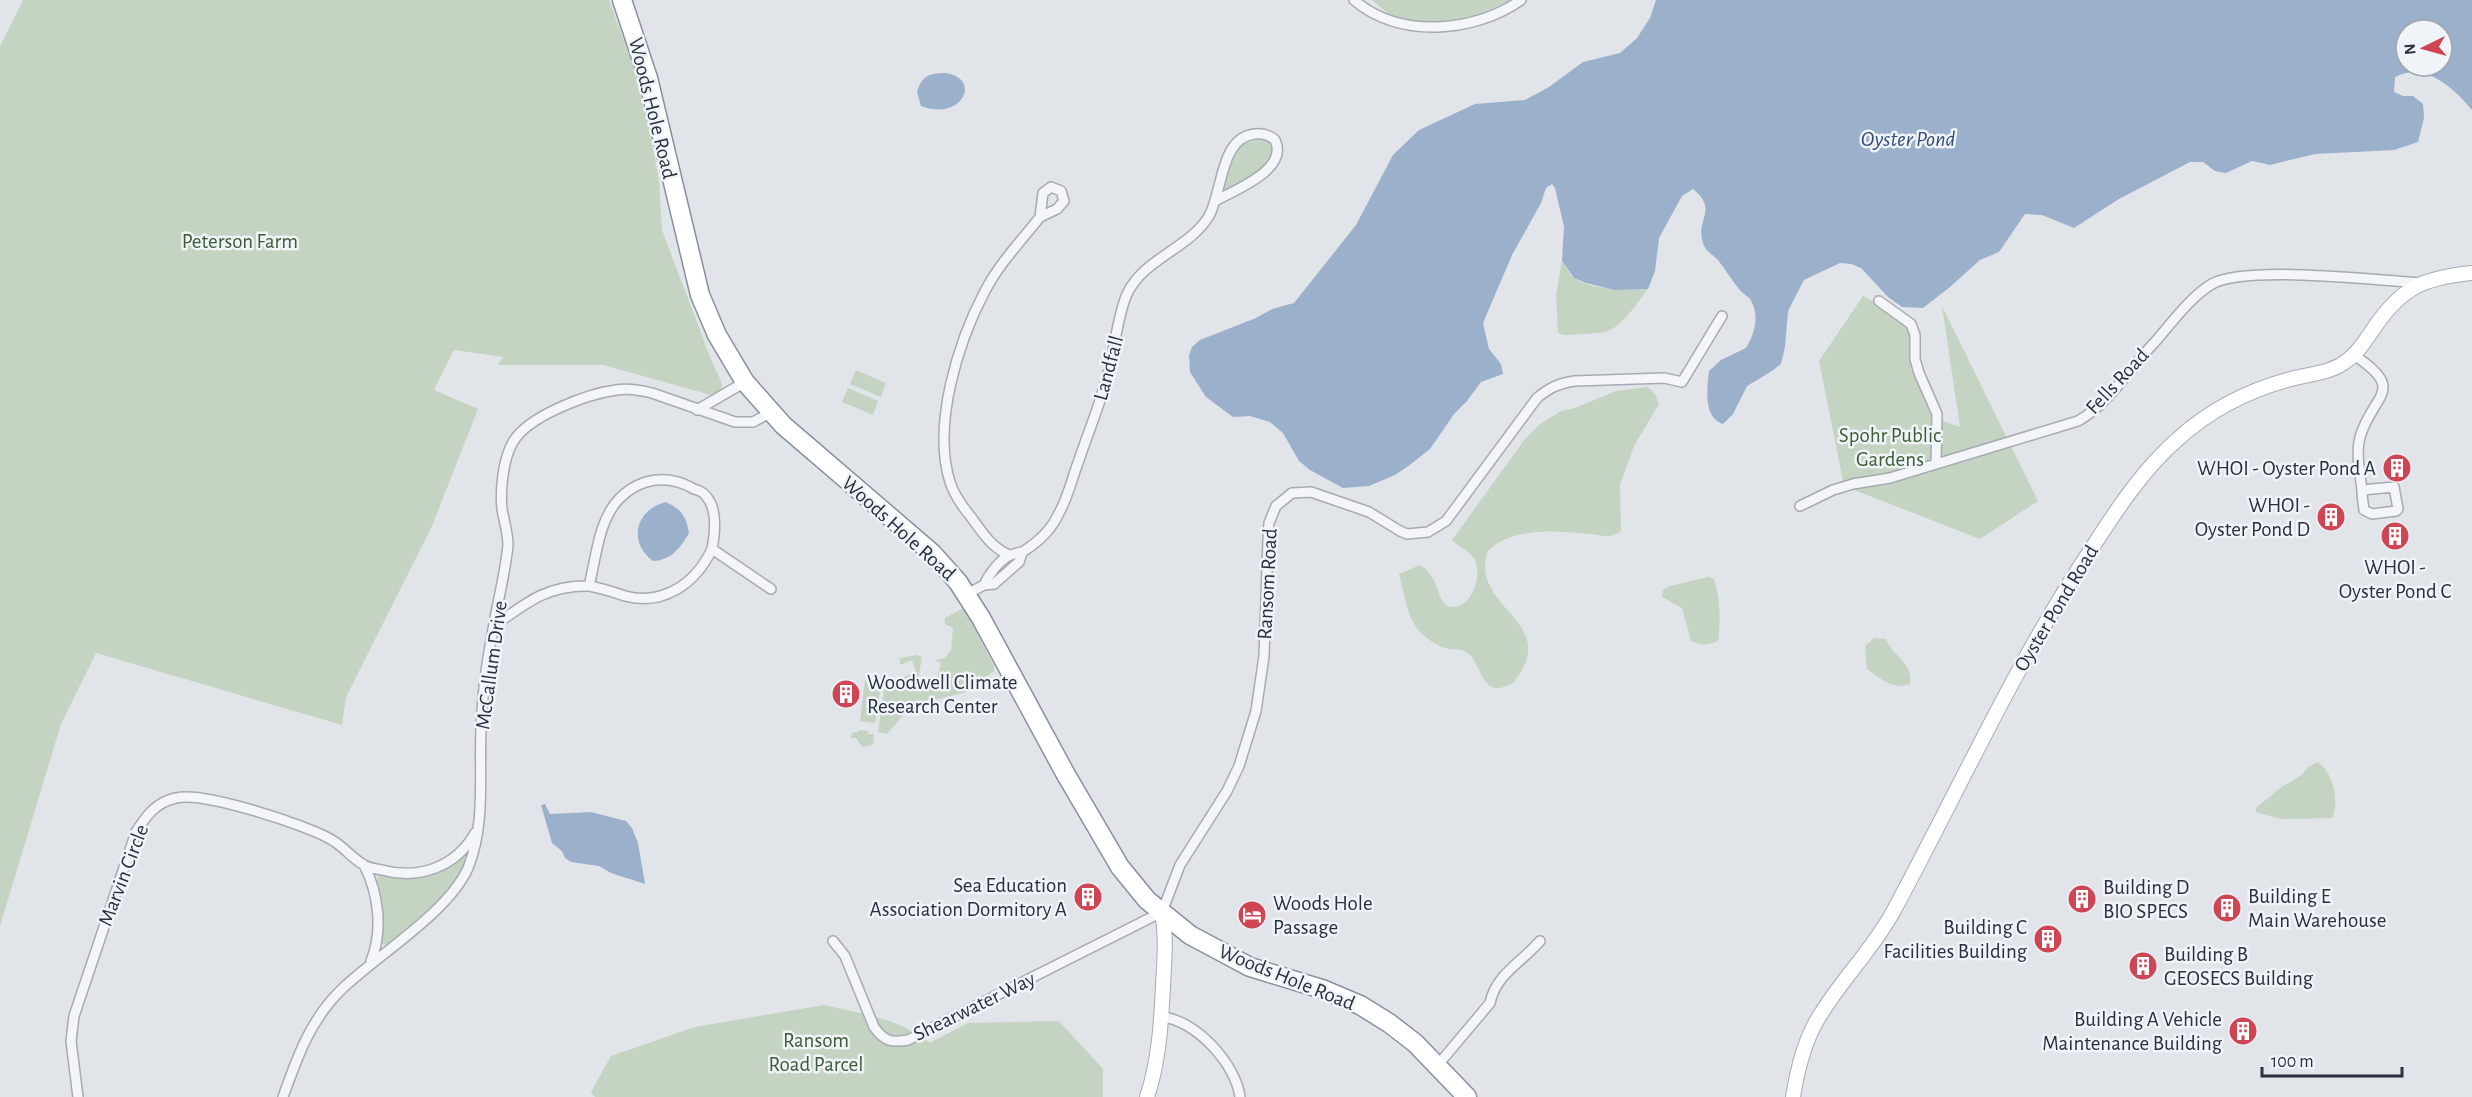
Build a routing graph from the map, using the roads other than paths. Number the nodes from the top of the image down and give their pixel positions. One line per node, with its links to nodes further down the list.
1 (622, 0): 11 (highway, Woods Hole Road)
2 (1354, 0): 3 (street)
3 (1521, 0)
4 (1216, 200): 4 (street, Landfall); 18 (street, Landfall)
5 (1040, 217): 19 (street)
6 (2472, 273): 7 (street, Oyster Pond Road)
7 (2423, 284): 10 (street, Oyster Pond Road); 14 (street, Fells Road)
8 (1879, 301): 14 (street)
9 (1722, 316): 27 (street, Ransom Road)
10 (2354, 355): 15 (street); 38 (street, Oyster Pond Road)
11 (745, 382): 12 (street); 13 (highway, Woods Hole Road)
12 (697, 410): 13 (street, McCallum Drive); 24 (street, McCallum Drive)
13 (770, 413): 23 (highway, Woods Hole Road)
14 (1936, 463): 16 (street, Fells Road)
15 (2362, 490)
16 (1800, 506)
17 (712, 549): 21 (street); 21 (street); 22 (street)
18 (1022, 552): 19 (street, Landfall); 20 (street, Landfall)
19 (1009, 555): 20 (street, Landfall)
20 (984, 585): 23 (street, Landfall)
21 (589, 586): 24 (street)
22 (771, 589)
23 (967, 594): 27 (highway, Woods Hole Road)
24 (494, 626): 25 (street, McCallum Drive)
25 (478, 828): 26 (street, Marvin Circle); 30 (street, McCallum Drive)
26 (364, 865): 30 (street); 33 (street, Marvin Circle)
27 (1162, 912): 28 (street, Shearwater Way); 31 (street, Ransom Road); 32 (highway, Woods Hole Road)
28 (833, 941)
29 (1540, 941): 32 (street)
30 (370, 963): 34 (street, McCallum Drive)
31 (1161, 1017): 35 (street, Ransom Road); 36 (street)
32 (1437, 1066): 37 (highway, Woods Hole Road)
33 (78, 1097)
34 (283, 1097)
35 (1148, 1097)
36 (1240, 1097)
37 (1467, 1097)
38 (1793, 1097)

